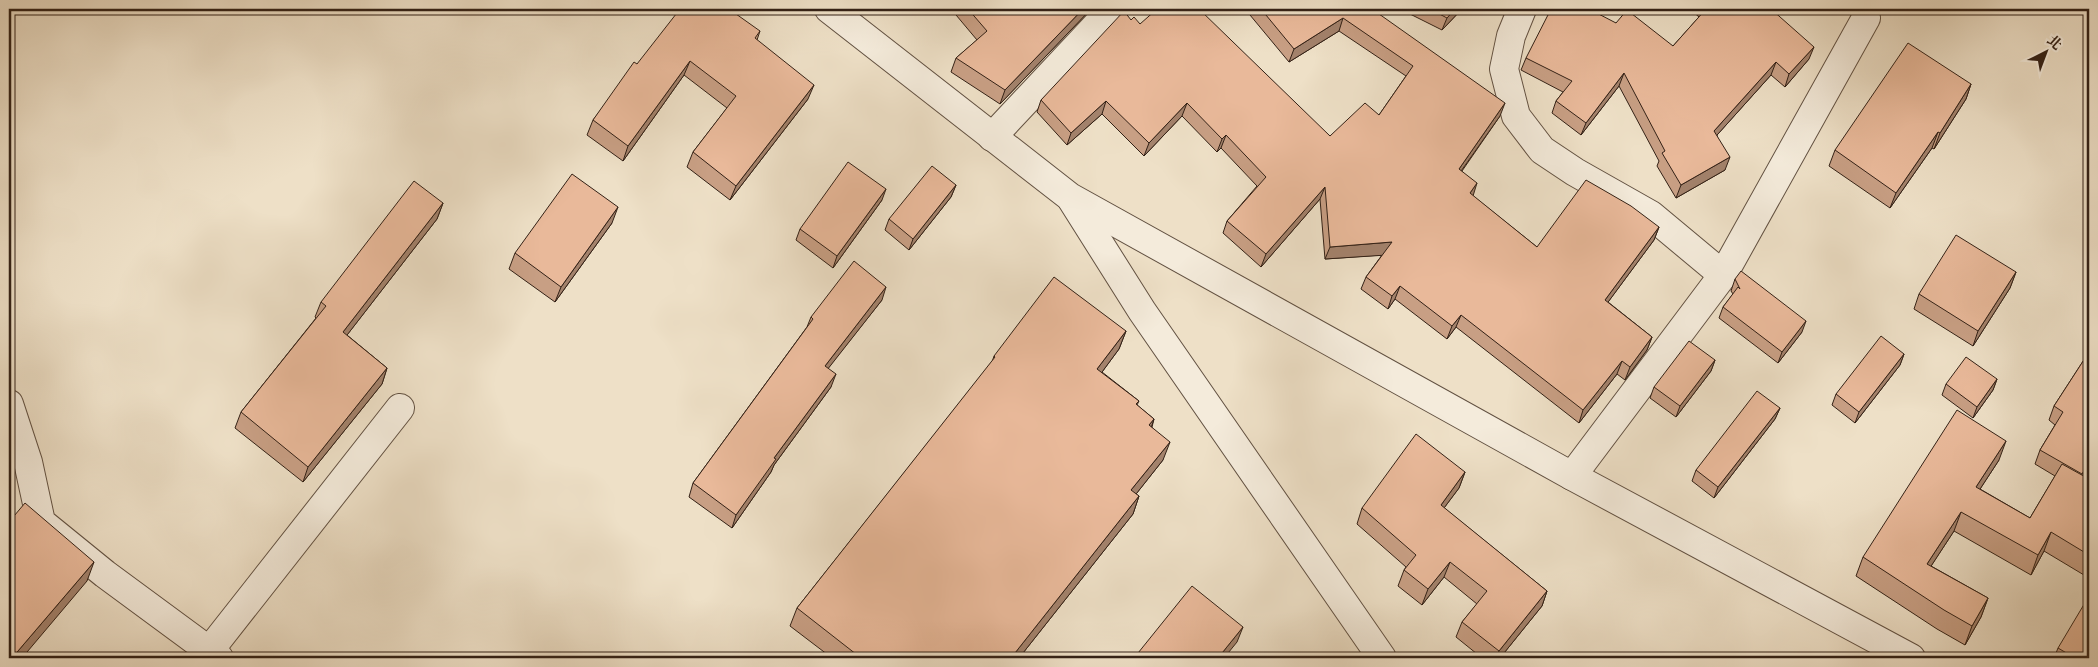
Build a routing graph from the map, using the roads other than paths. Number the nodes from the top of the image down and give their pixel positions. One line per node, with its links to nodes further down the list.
1 (829, 9): 5 (street)
2 (1112, 9): 5 (street)
3 (1522, 9): 7 (street)
4 (1866, 18): 7 (street)
5 (992, 137): 6 (street)
6 (1070, 197): 10 (street); 12 (street)
7 (1723, 275): 10 (street)
8 (9, 404): 11 (street)
9 (400, 408): 11 (street)
10 (1572, 476): 13 (street)
11 (214, 654)
12 (1382, 658)
13 (1911, 658)

